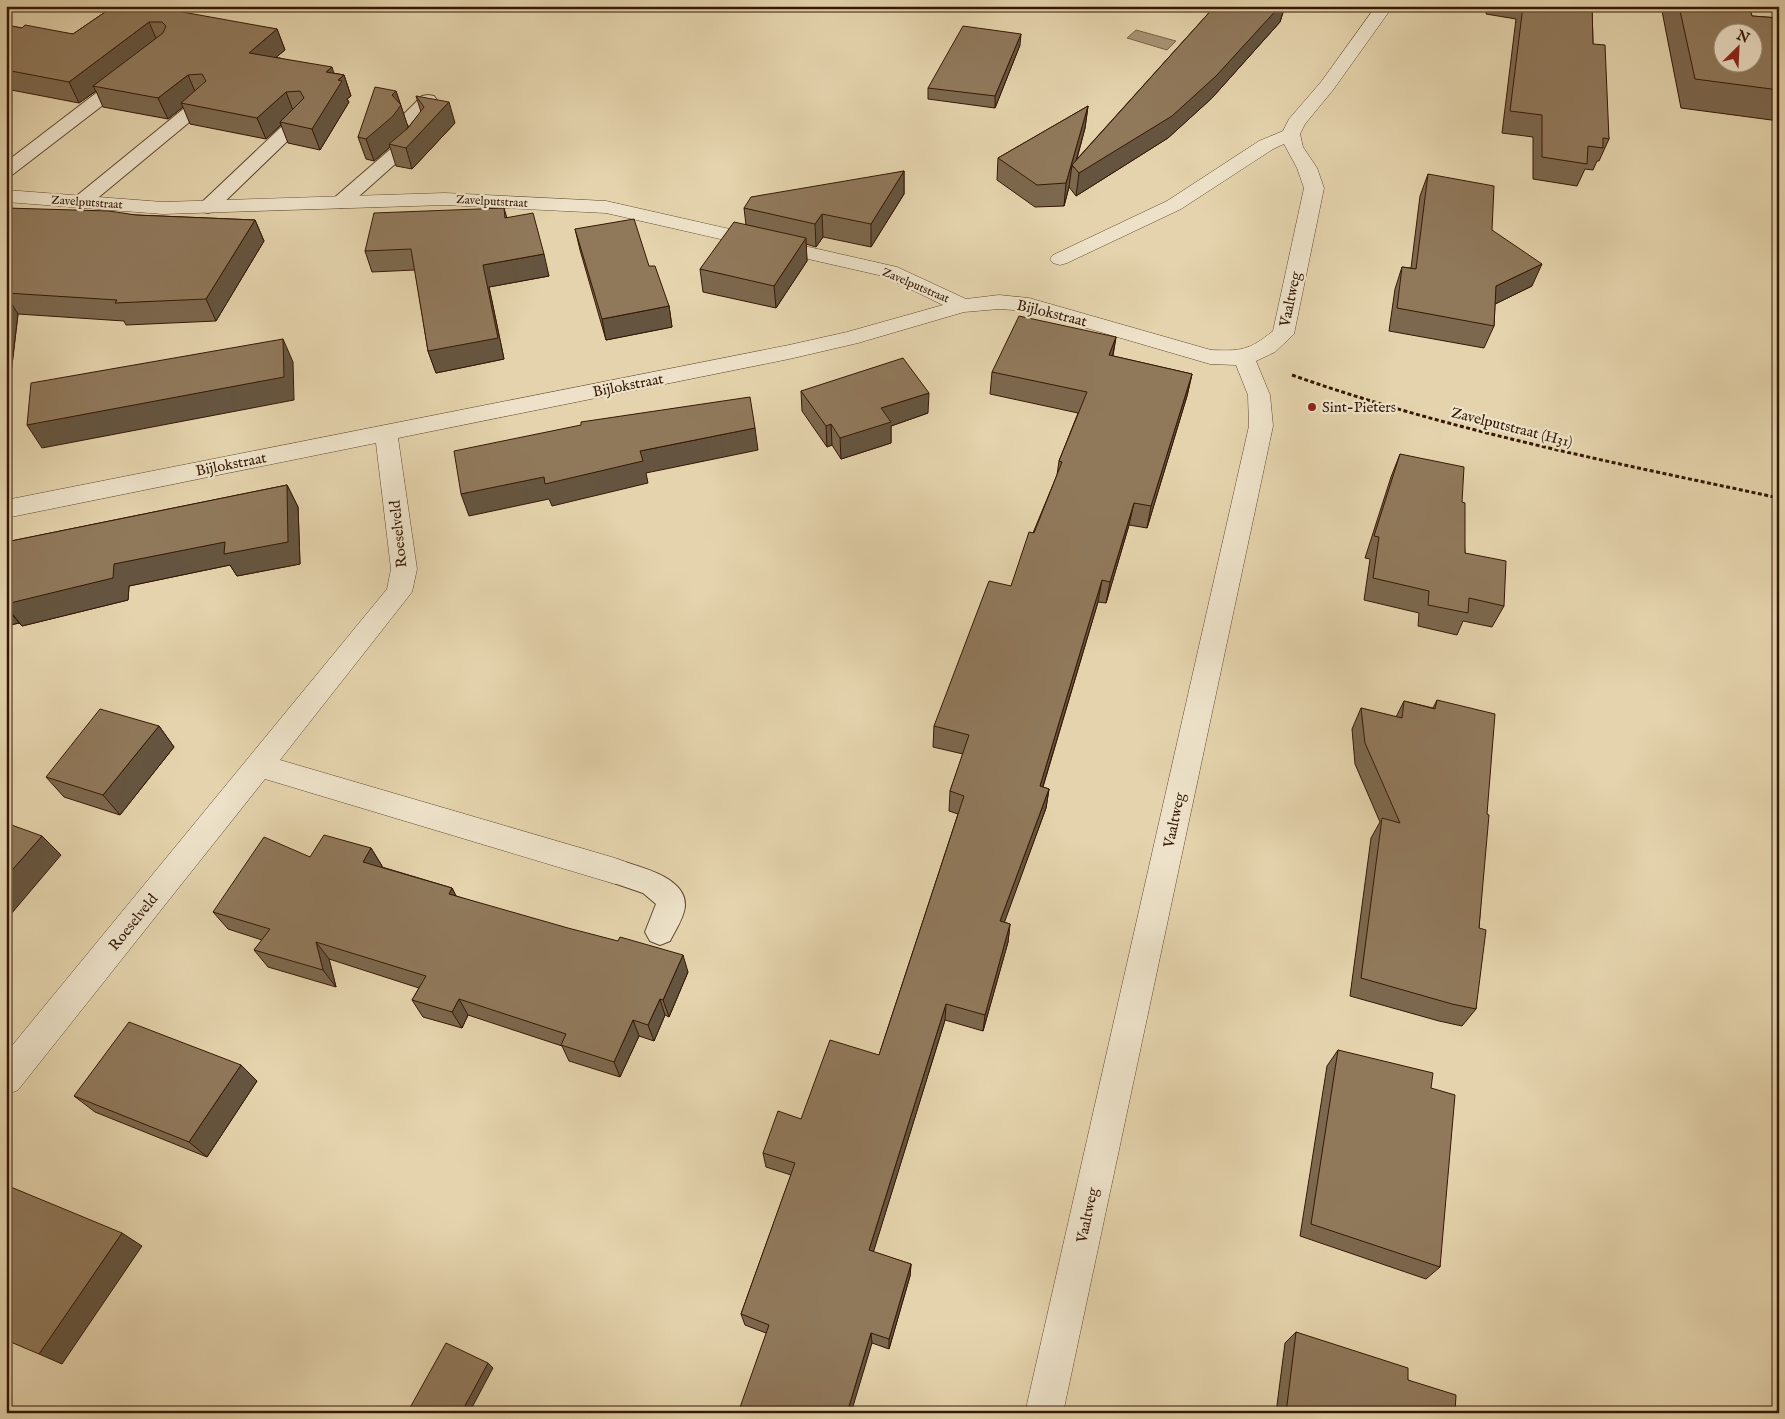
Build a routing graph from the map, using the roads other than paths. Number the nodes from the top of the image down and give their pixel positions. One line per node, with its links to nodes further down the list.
1 (1385, 6): 6 (street)
2 (144, 65): 7 (lane)
3 (428, 100): 10 (lane)
4 (204, 101): 9 (lane)
5 (301, 118): 11 (lane)
6 (1291, 134): 12 (street); 14 (street, Vaaltweg)
7 (6, 171)
8 (6, 196): 9 (street, Zavelputstraat)
9 (82, 202): 11 (street, Zavelputstraat)
10 (341, 202): 11 (street, Zavelputstraat); 13 (street, Zavelputstraat)
11 (208, 207)
12 (1060, 259)
13 (963, 306): 14 (street, Bijlokstraat); 15 (street, Bijlokstraat)
14 (1244, 358): 21 (street, Vaaltweg)
15 (386, 433): 16 (street, Bijlokstraat); 17 (street, Roeselveld)
16 (6, 509)
17 (259, 765): 18 (street); 20 (street, Roeselveld)
18 (615, 871): 19 (lane)
19 (660, 932)
20 (6, 1079)
21 (1044, 1413)

